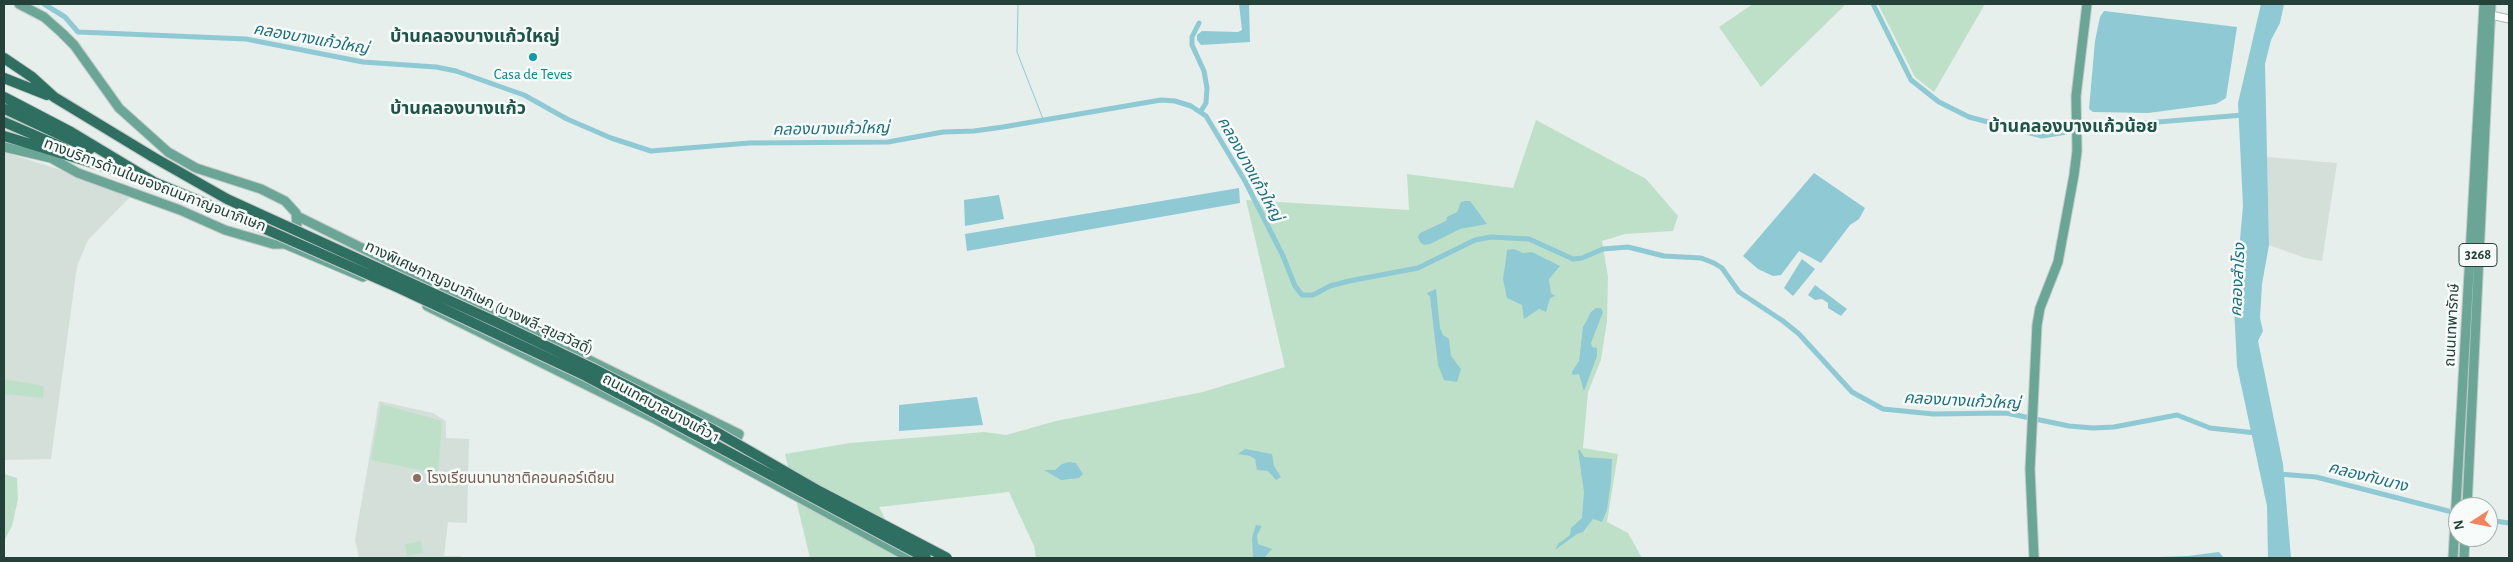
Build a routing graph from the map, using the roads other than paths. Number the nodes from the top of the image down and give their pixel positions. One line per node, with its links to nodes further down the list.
1 (19, 4): 18 (main road)
2 (2087, 4): 25 (main road)
3 (2484, 4): 26 (main road, ถนนเทพารักษ์ / 3268)
4 (2492, 4): 5 (main road, ถนนเทพารักษ์ / 3268)
5 (2491, 15): 6 (street); 21 (main road, ถนนเทพารักษ์ / 3268)
6 (2509, 19)
7 (4, 58): 10 (highway, ทางพิเศษกาญจนาภิเษก (บางพลี-สุขสวัสดิ์))
8 (4, 78): 10 (highway)
9 (4, 97): 15 (highway, ทางพิเศษกาญจนาภิเษก (บางพลี-สุขสวัสดิ์))
10 (54, 97): 24 (highway, ทางพิเศษกาญจนาภิเษก (บางพลี-สุขสวัสดิ์), bridge)
11 (5, 109): 15 (highway)
12 (4, 122): 16 (highway, ทางพิเศษกาญจนาภิเษก (บางพลี-สุขสวัสดิ์))
13 (4, 136): 16 (highway, ทางพิเศษกาญจนาภิเษก (บางพลี-สุขสวัสดิ์))
14 (4, 147): 19 (main road, ทางบริการด้านในของถนนกาญจนาภิเษก)
15 (107, 155): 17 (highway, ทางพิเศษกาญจนาภิเษก (บางพลี-สุขสวัสดิ์))
16 (81, 160): 17 (highway, ทางพิเศษกาญจนาภิเษก (บางพลี-สุขสวัสดิ์))
17 (158, 184): 23 (highway, ทางพิเศษกาญจนาภิเษก (บางพลี-สุขสวัสดิ์), bridge)
18 (297, 216): 19 (main road); 20 (main road)
19 (284, 244): 20 (main road, ถนนเทศบาลบางแก้ว 1)
20 (728, 459): 22 (main road, ถนนเทศบาลบางแก้ว 1)
21 (2467, 497)
22 (910, 558)
23 (926, 558)
24 (947, 558)
25 (2034, 558)
26 (2453, 558)

